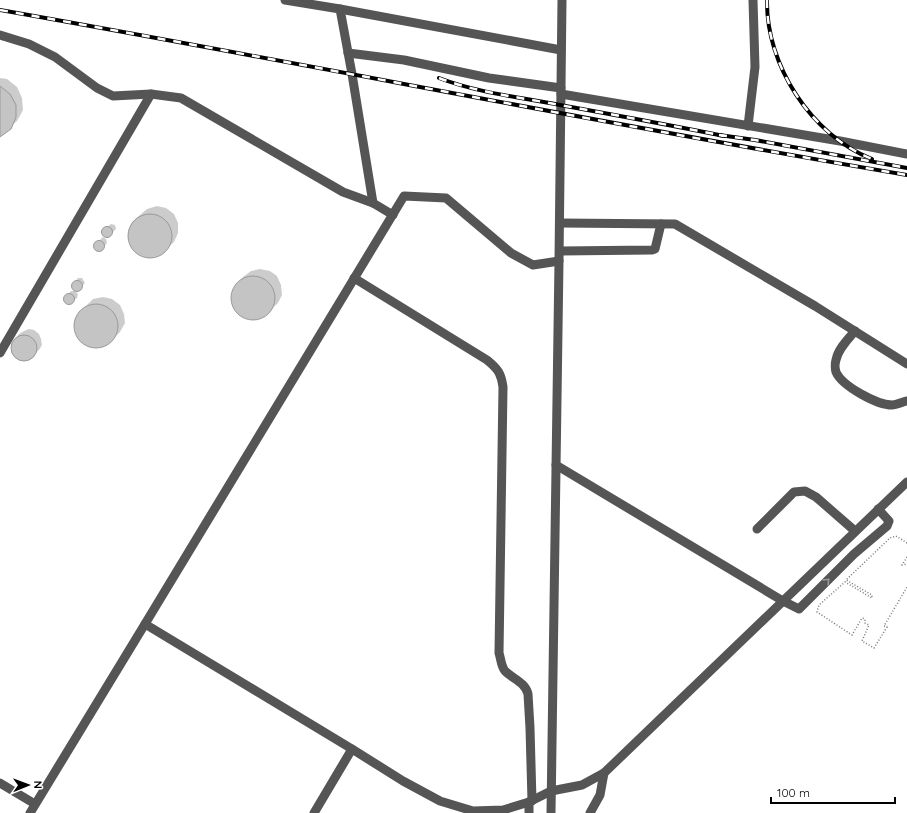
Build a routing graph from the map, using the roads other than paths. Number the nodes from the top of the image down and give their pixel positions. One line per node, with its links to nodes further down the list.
1 (285, 0): 4 (lane)
2 (562, 0): 6 (lane)
3 (753, 0): 10 (lane)
4 (340, 10): 6 (lane); 7 (lane)
5 (0, 35): 9 (lane)
6 (561, 50): 8 (lane)
7 (348, 53): 8 (lane); 12 (lane)
8 (561, 91): 10 (lane); 14 (lane)
9 (151, 94): 12 (lane); 20 (lane)
10 (748, 126): 11 (lane)
11 (907, 154)
12 (373, 202): 13 (lane)
13 (393, 215): 17 (lane); 18 (lane)
14 (560, 223): 15 (lane); 16 (lane)
15 (661, 224): 16 (lane); 19 (lane)
16 (560, 251): 17 (lane)
17 (560, 261): 23 (lane)
18 (354, 278): 29 (lane); 34 (lane)
19 (855, 331): 21 (lane); 22 (lane)
20 (0, 353)
21 (907, 364)
22 (907, 401)
23 (556, 465): 28 (lane); 33 (lane)
24 (907, 482): 25 (lane)
25 (878, 509): 27 (lane); 28 (lane, one-way to 25)
26 (756, 529): 27 (lane)
27 (855, 532): 28 (lane)
28 (783, 601): 31 (lane)
29 (145, 624): 30 (lane); 35 (lane)
30 (352, 749): 34 (lane); 37 (lane)
31 (604, 773): 33 (lane); 40 (lane)
32 (0, 783): 35 (lane)
33 (551, 791): 34 (lane); 39 (lane)
34 (530, 802): 38 (lane)
35 (35, 804): 36 (lane)
36 (30, 813)
37 (314, 813)
38 (529, 813)
39 (551, 813)
40 (590, 813)

